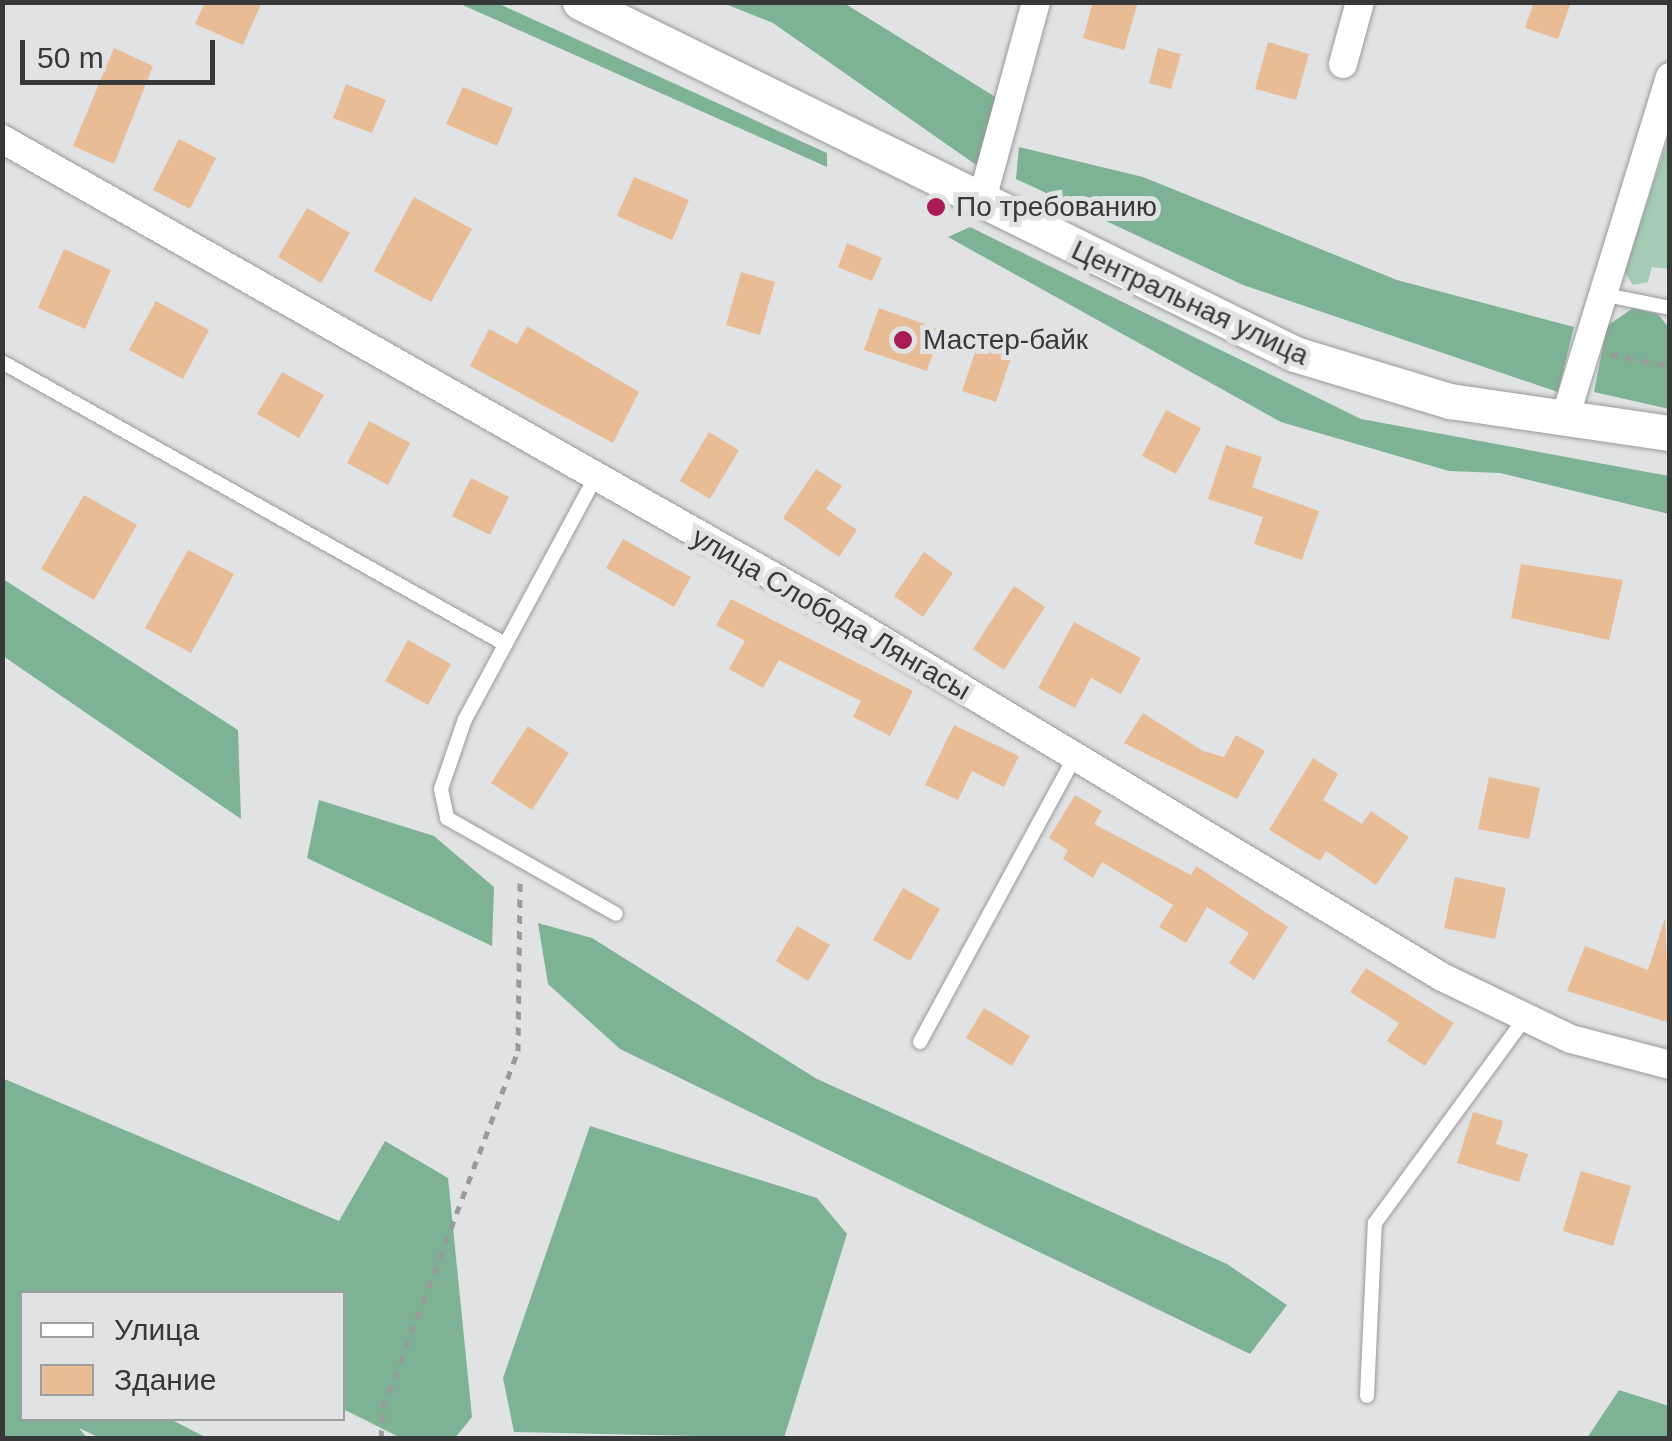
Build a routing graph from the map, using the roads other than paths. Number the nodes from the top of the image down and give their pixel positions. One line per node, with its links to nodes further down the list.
1 (580, 2): 8 (street, Центральная улица)
2 (1036, 2): 8 (street)
3 (1360, 2): 4 (street)
4 (1343, 64)
5 (1670, 77): 6 (street)
6 (1663, 123): 9 (street)
7 (2, 138): 14 (street, улица Слобода Лянгасы)
8 (981, 203): 12 (street, Центральная улица)
9 (1606, 296): 10 (lane); 12 (street)
10 (1670, 308)
11 (2, 362): 15 (lane)
12 (1565, 418): 13 (street, Центральная улица)
13 (1670, 433)
14 (594, 478): 15 (lane); 16 (street, улица Слобода Лянгасы)
15 (505, 644): 17 (lane)
16 (1074, 758): 18 (street, улица Слобода Лянгасы); 19 (lane)
17 (616, 914)
18 (1526, 1017): 20 (street, улица Слобода Лянгасы); 21 (lane)
19 (920, 1042)
20 (1670, 1064)
21 (1367, 1396)

